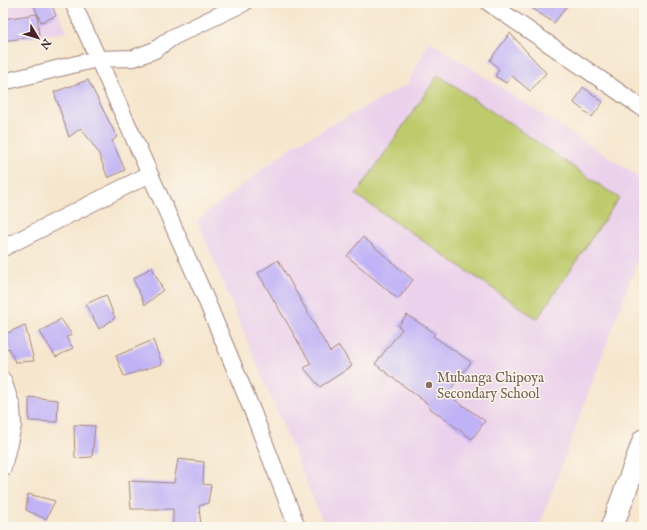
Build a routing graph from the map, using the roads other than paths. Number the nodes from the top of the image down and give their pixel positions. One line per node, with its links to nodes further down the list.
1 (73, 3): 4 (street)
2 (244, 3): 4 (street)
3 (489, 3): 6 (street)
4 (97, 59): 5 (street); 7 (street)
5 (3, 82)
6 (644, 109)
7 (150, 174): 8 (street); 12 (street)
8 (3, 248)
9 (3, 380): 11 (street)
10 (644, 440): 13 (main road)
11 (3, 468)
12 (297, 527)
13 (612, 527)

